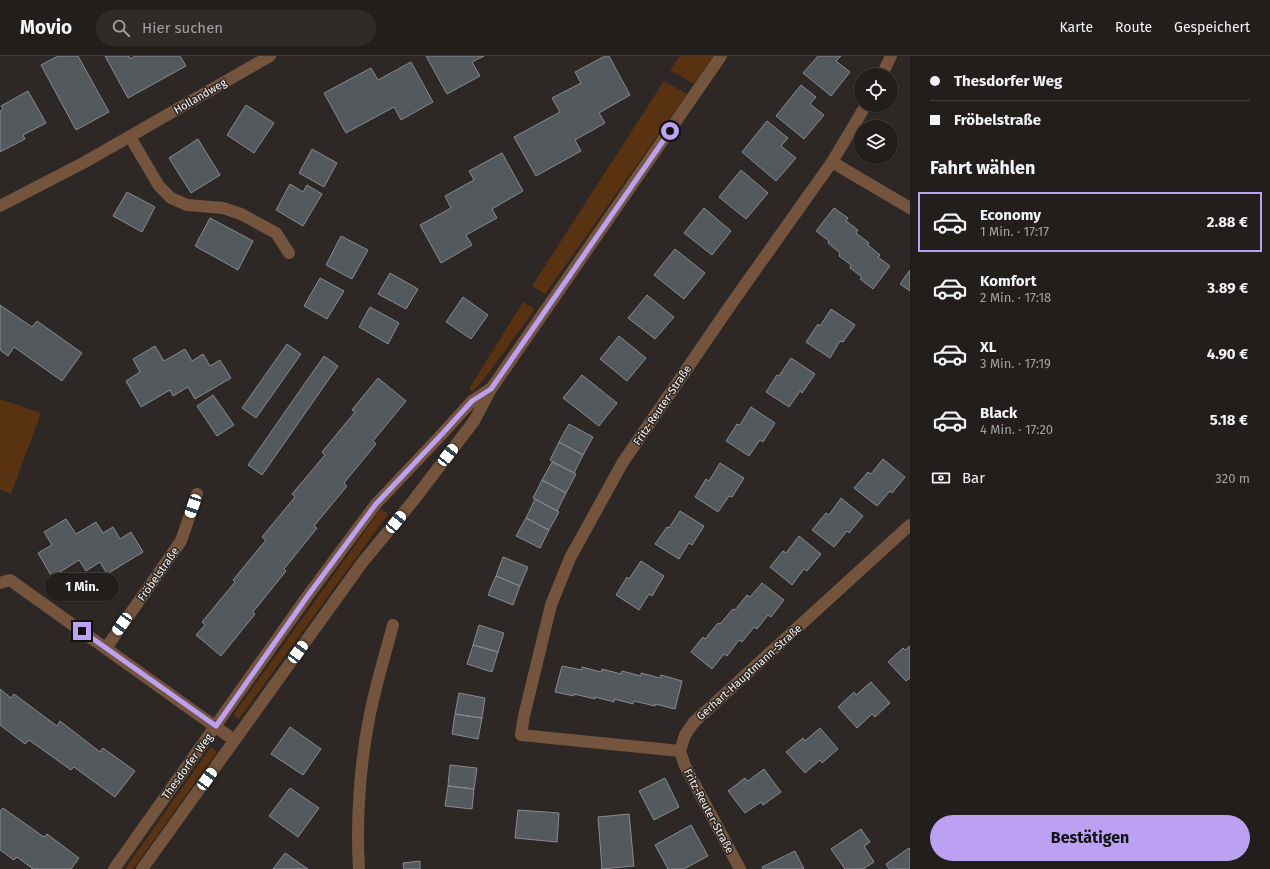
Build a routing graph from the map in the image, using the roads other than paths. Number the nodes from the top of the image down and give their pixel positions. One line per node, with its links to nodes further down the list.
1 (270, 56): 6 (street, Hollandweg)
2 (721, 56): 11 (street, Thesdorfer Weg)
3 (892, 56): 4 (street)
4 (886, 68)
5 (862, 112): 7 (street, Fritz-Reuter-Straße)
6 (130, 137): 8 (street, Hollandweg); 10 (street)
7 (832, 162): 9 (street); 19 (street, Fritz-Reuter-Straße)
8 (0, 206)
9 (910, 208)
10 (289, 253)
11 (491, 389): 17 (street, Thesdorfer Weg); 18 (street, Thesdorfer Weg)
12 (197, 494): 16 (street, Fröbelstraße)
13 (910, 525): 19 (street, Gerhart-Hauptmann-Straße)
14 (0, 583): 16 (street)
15 (393, 625): 22 (street)
16 (106, 648): 17 (street)
17 (216, 726): 18 (street); 20 (street, Thesdorfer Weg)
18 (234, 740): 21 (street, Thesdorfer Weg)
19 (680, 751): 23 (street, Fritz-Reuter-Straße)
20 (114, 869)
21 (142, 869)
22 (359, 869)
23 (740, 869)

